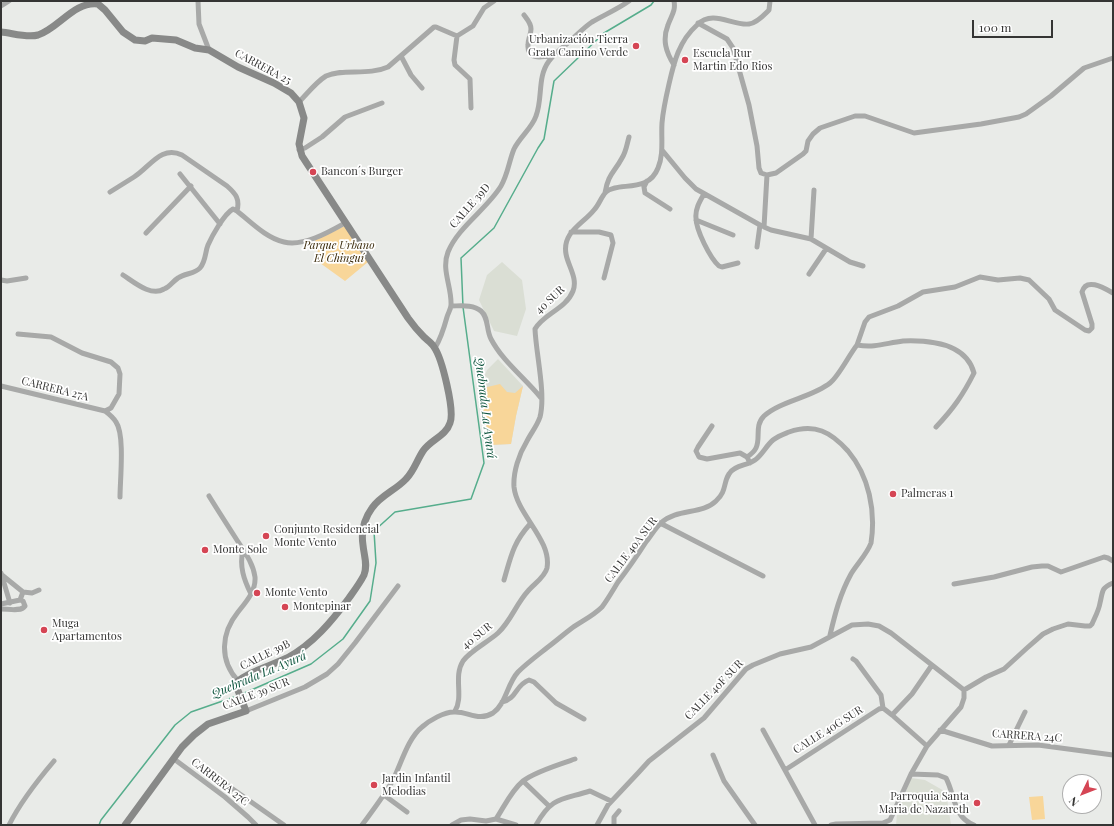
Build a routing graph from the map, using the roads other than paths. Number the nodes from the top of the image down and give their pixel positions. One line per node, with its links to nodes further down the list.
1 (198, 1): 10 (street)
2 (494, 1): 9 (street)
3 (629, 1): 11 (street, CALLE 39D)
4 (674, 1): 14 (street)
5 (770, 1): 7 (street)
6 (524, 15): 11 (street)
7 (698, 23): 14 (street); 23 (street)
8 (1, 32): 10 (street, CARRERA 25)
9 (457, 36): 12 (street); 18 (street)
10 (209, 50): 16 (street, CARRERA 25)
11 (554, 55): 50 (street, CALLE 39D)
12 (401, 56): 15 (street); 16 (street)
13 (1113, 58): 23 (street)
14 (674, 65): 21 (street)
15 (422, 88)
16 (299, 102): 20 (street)
17 (382, 103): 20 (street)
18 (471, 108)
19 (629, 137): 28 (street)
20 (299, 150): 33 (street)
21 (662, 150): 24 (street); 29 (street)
22 (180, 174): 25 (street)
23 (767, 175): 35 (street)
24 (648, 180): 28 (street); 30 (street)
25 (191, 186): 34 (street); 37 (street)
26 (814, 190): 39 (street)
27 (110, 192): 31 (street)
28 (605, 192): 36 (street)
29 (704, 194): 32 (street); 35 (street)
30 (670, 209)
31 (237, 211): 33 (street); 34 (street)
32 (696, 220): 38 (street); 42 (street)
33 (346, 223): 53 (street)
34 (220, 224): 45 (street)
35 (762, 226): 39 (street); 40 (street)
36 (571, 232): 47 (street); 55 (street, 40 SUR)
37 (146, 233)
38 (732, 235)
39 (811, 239): 41 (street)
40 (756, 247)
41 (826, 248): 43 (street); 44 (street)
42 (738, 263)
43 (863, 266)
44 (809, 274)
45 (123, 275)
46 (26, 278): 48 (street)
47 (604, 278)
48 (1, 280)
49 (1113, 293): 52 (street)
50 (451, 306): 53 (street); 55 (street)
51 (18, 334): 56 (street)
52 (857, 345): 58 (street); 59 (street)
53 (435, 348): 84 (street, CALLE 39B)
54 (1, 386): 56 (street, CARRERA 27A)
55 (541, 398): 64 (street, 40 SUR)
56 (105, 411): 62 (street)
57 (712, 426): 59 (street)
58 (936, 427)
59 (747, 457): 60 (street)
60 (750, 463): 63 (street, CALLE 40A SUR); 81 (street, CALLE 40A SUR)
61 (209, 496): 65 (street)
62 (120, 497)
63 (660, 523): 68 (street); 86 (street, CALLE 40A SUR)
64 (530, 524): 69 (street); 89 (street, 40 SUR)
65 (243, 550): 75 (street); 75 (street)
66 (1113, 561): 71 (street)
67 (1, 574): 74 (street); 77 (street)
68 (763, 576)
69 (504, 580)
70 (1113, 583): 85 (street)
71 (954, 584)
72 (398, 586): 88 (street, CALLE 39 SUR)
73 (39, 590): 74 (street)
74 (23, 592): 76 (street)
75 (251, 594): 84 (street)
76 (20, 600): 77 (street); 79 (street)
77 (10, 602): 78 (street); 79 (street)
78 (1, 604)
79 (11, 608): 80 (street)
80 (1, 609)
81 (830, 636): 83 (street, CALLE 40F SUR); 109 (street, CALLE 40F SUR)
82 (853, 660): 87 (street)
83 (932, 664): 85 (street); 91 (street)
84 (237, 684): 88 (street)
85 (964, 690): 94 (street)
86 (502, 702): 89 (street, CALLE 40A SUR); 92 (street)
87 (883, 708): 91 (street); 102 (street, CALLE 40G SUR)
88 (246, 711): 99 (street, CALLE 39 SUR)
89 (455, 711): 107 (street)
90 (1025, 712): 95 (street)
91 (892, 715): 96 (street)
92 (584, 719)
93 (763, 730): 102 (street)
94 (940, 730): 95 (street, CARRERA 24C); 96 (street)
95 (1010, 745): 98 (street, CARRERA 24C)
96 (927, 746): 103 (street)
97 (713, 755): 124 (street)
98 (1113, 755)
99 (174, 759): 108 (street, CARRERA 27C); 116 (street, CALLE 39 SUR)
100 (574, 759): 104 (street)
101 (54, 761): 115 (street)
102 (785, 770): 125 (street)
103 (912, 774): 126 (street); 127 (street)
104 (523, 781): 110 (street); 113 (street)
105 (227, 785): 106 (street)
106 (234, 790): 108 (street); 117 (street)
107 (384, 795): 112 (street); 118 (street)
108 (225, 798): 114 (street, CARRERA 27C)
109 (611, 801): 110 (street); 122 (street, CALLE 40F SUR)
110 (549, 806): 121 (street)
111 (619, 811): 123 (street)
112 (407, 812)
113 (496, 820): 119 (street); 120 (street)
114 (255, 824)
115 (9, 825)
116 (125, 825)
117 (284, 825)
118 (362, 825)
119 (452, 825)
120 (516, 825)
121 (536, 825)
122 (597, 825)
123 (614, 825)
124 (755, 825)
125 (815, 825)
126 (831, 825)
127 (974, 825)

